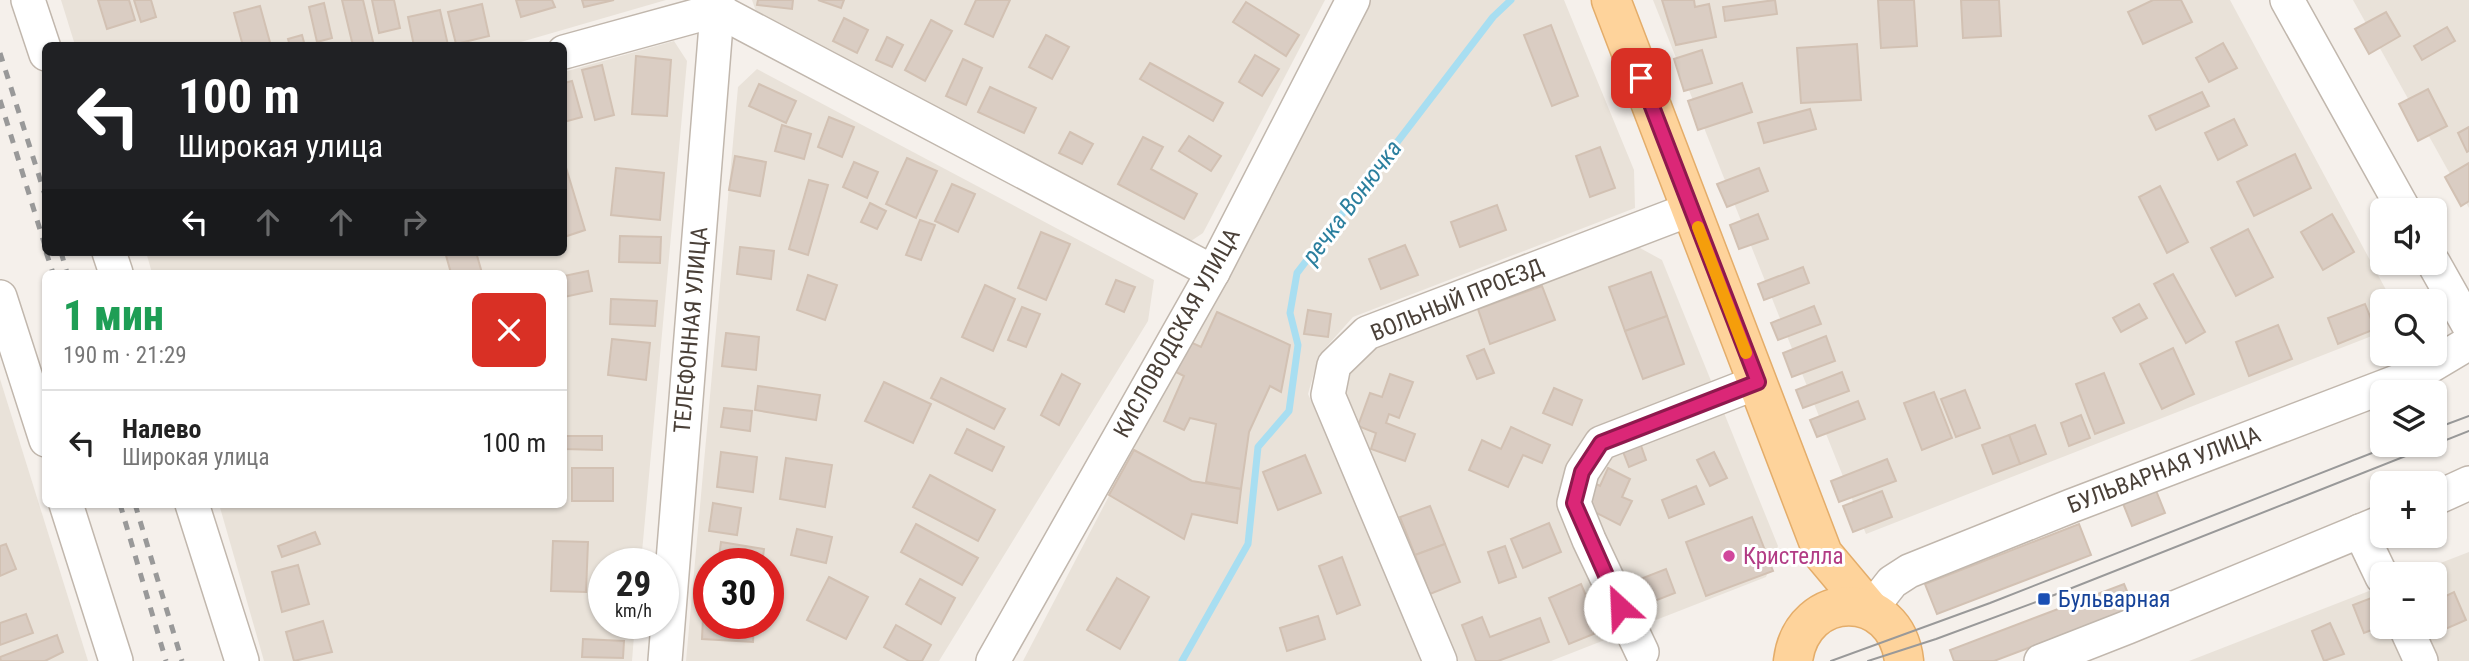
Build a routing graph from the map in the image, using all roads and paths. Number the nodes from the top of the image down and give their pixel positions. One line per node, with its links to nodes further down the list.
1 (29, 0): 6 (street)
2 (1353, 0): 10 (street, КИСЛОВОДСКАЯ УЛИЦА)
3 (1611, 0): 9 (main road)
4 (2287, 0): 8 (street)
5 (718, 5): 7 (street); 10 (street); 29 (street, ТЕЛЕФОННАЯ УЛИЦА)
6 (42, 42)
7 (567, 51)
8 (2397, 198)
9 (1691, 209): 15 (main road); 31 (street, ВОЛЬНЫЙ ПРОЕЗД)
10 (1213, 272): 30 (street, КИСЛОВОДСКАЯ УЛИЦА)
11 (2441, 275): 13 (street)
12 (0, 297): 16 (street)
13 (2469, 326)
14 (2469, 343): 23 (street, БУЛЬВАРНАЯ УЛИЦА)
15 (1758, 382): 22 (main road); 26 (street)
16 (42, 428)
17 (2469, 483): 18 (street)
18 (2447, 493)
19 (67, 508): 27 (street)
20 (193, 508): 28 (street)
21 (2370, 526): 34 (street)
22 (1823, 554): 23 (main road); 25 (main road)
23 (1870, 610): 25 (main road); 33 (main road)
24 (2411, 639): 35 (street)
25 (1798, 645): 32 (main road)
26 (1642, 652)
27 (116, 661)
28 (242, 661)
29 (665, 661)
30 (993, 661)
31 (1440, 661)
32 (1773, 661)
33 (1904, 661)
34 (2041, 661)
35 (2421, 661)

